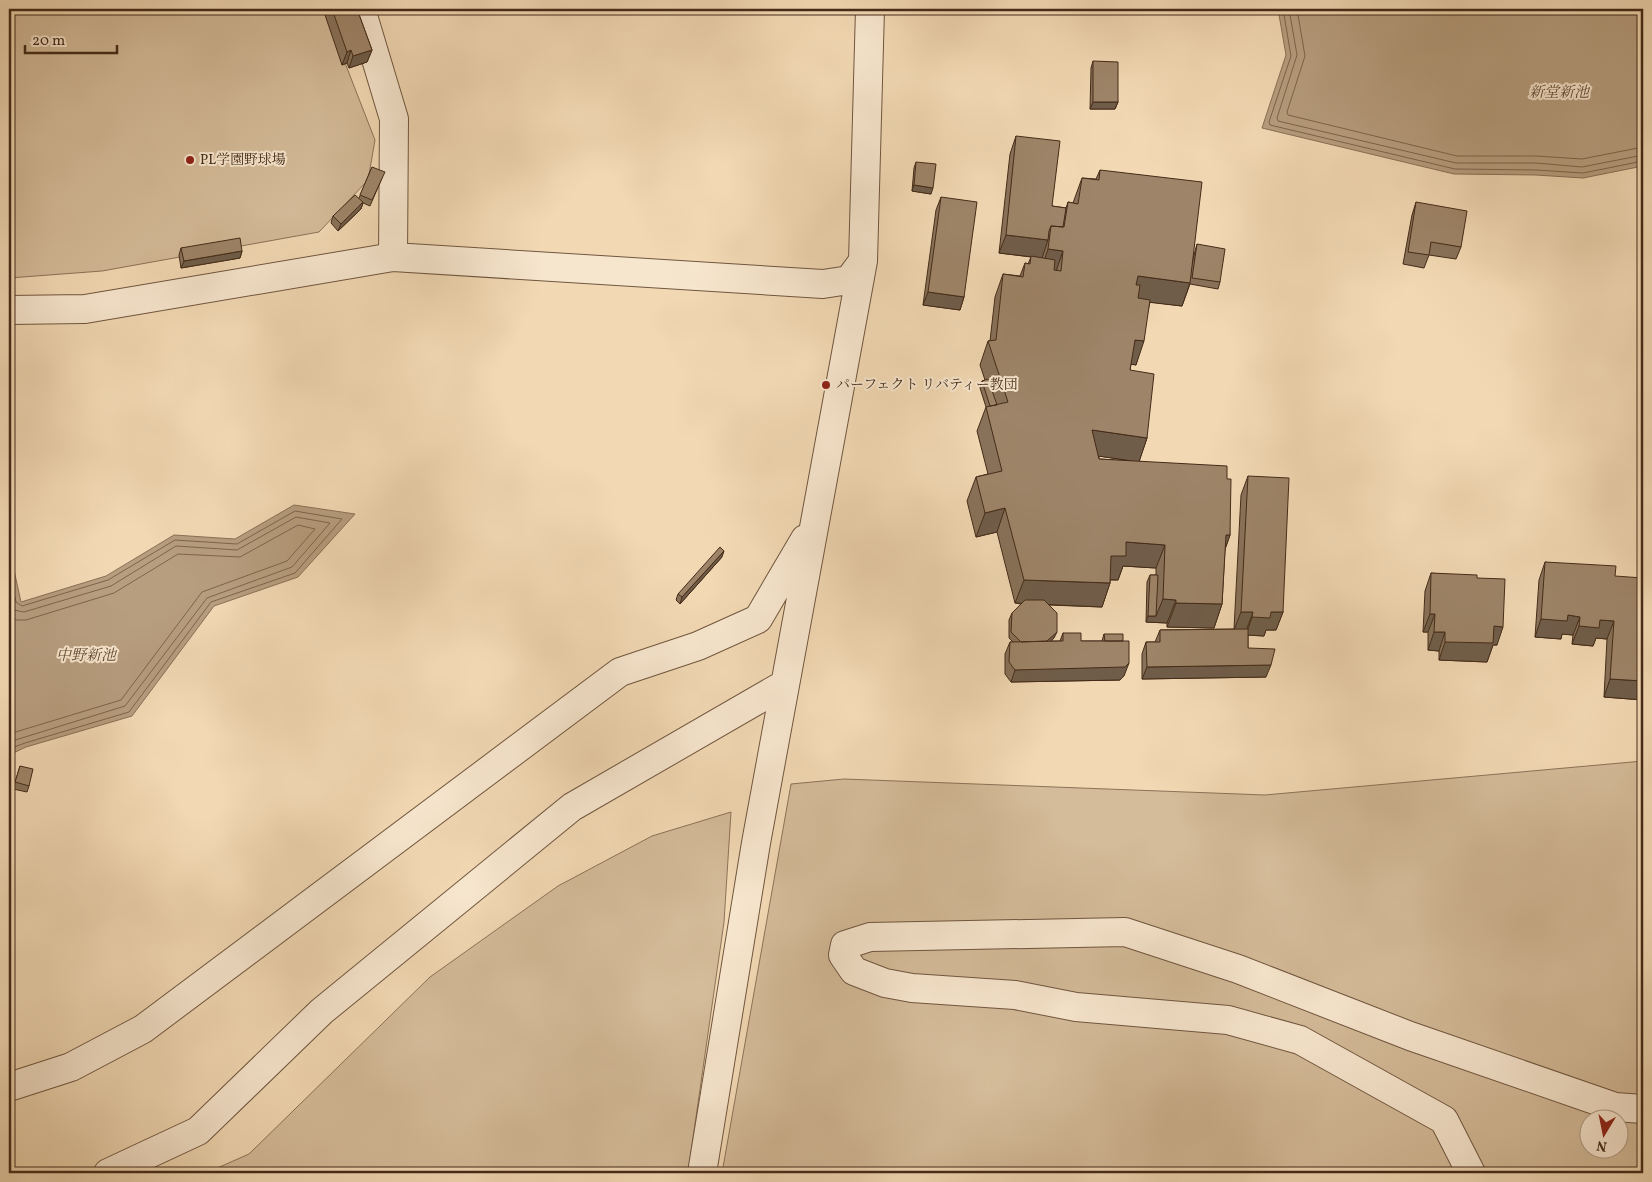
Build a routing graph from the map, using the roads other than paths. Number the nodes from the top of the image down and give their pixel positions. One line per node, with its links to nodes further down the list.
1 (361, 9): 3 (lane)
2 (870, 9): 4 (lane)
3 (393, 256): 4 (lane); 5 (lane)
4 (862, 261): 6 (lane)
5 (9, 310)
6 (815, 522): 7 (lane); 8 (lane)
7 (785, 684): 10 (lane); 11 (lane)
8 (9, 1087)
9 (1643, 1109): 12 (lane)
10 (108, 1173)
11 (702, 1173)
12 (1471, 1173)

